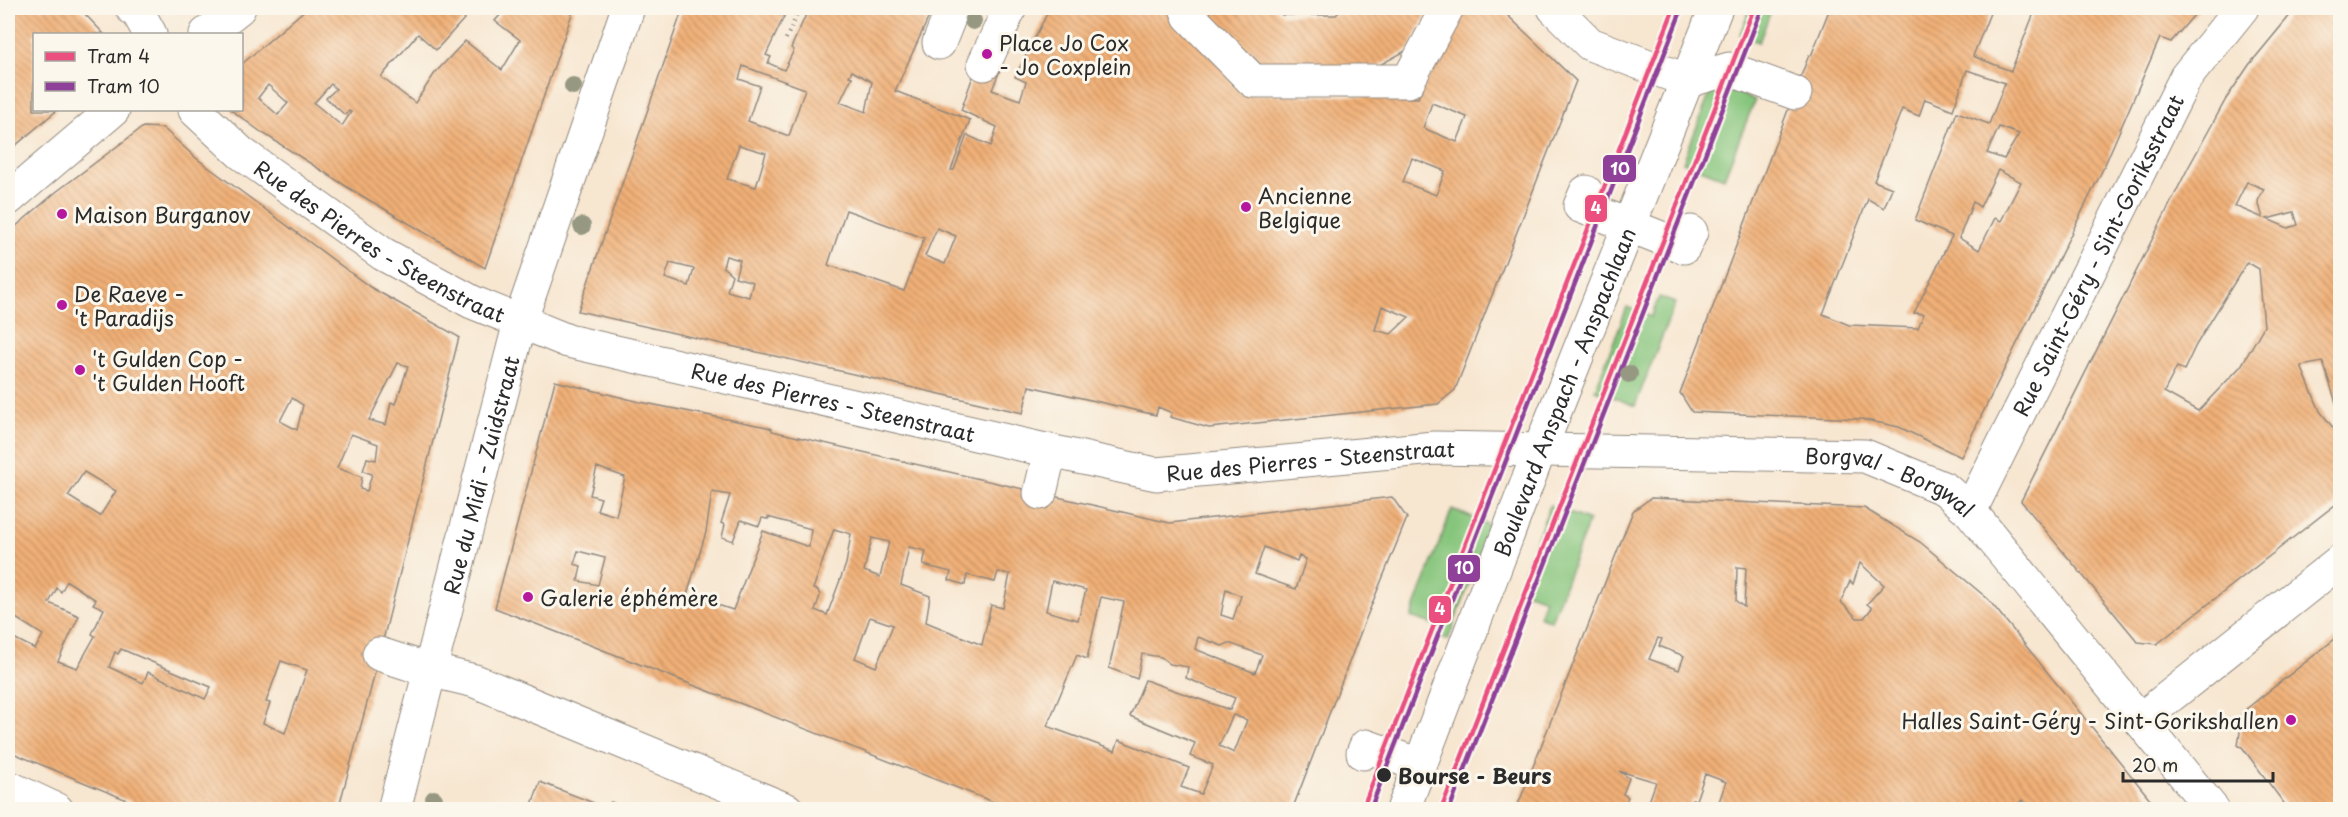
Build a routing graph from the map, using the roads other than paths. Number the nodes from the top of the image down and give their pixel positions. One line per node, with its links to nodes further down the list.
1 (132, 8): 11 (street)
2 (239, 8): 12 (street)
3 (628, 8): 23 (street, Rue du Midi - Zuidstraat)
4 (954, 8): 13 (street)
5 (1010, 8): 14 (street)
6 (1186, 8): 7 (street)
7 (1447, 8)
8 (1554, 8): 15 (street)
9 (1716, 8): 15 (street, Boulevard Anspach - Anspachlaan)
10 (2242, 8): 27 (street, Rue Saint-Géry - Sint-Goriksstraat)
11 (149, 33)
12 (208, 33)
13 (939, 42)
14 (984, 64)
15 (1688, 81): 16 (street); 21 (street, Boulevard Anspach - Anspachlaan)
16 (1795, 93)
17 (113, 111): 20 (street)
18 (196, 111): 23 (street, Rue des Pierres - Steenstraat)
19 (1586, 192): 21 (street)
20 (8, 199)
21 (1630, 226): 22 (street); 24 (street, Boulevard Anspach - Anspachlaan)
22 (1690, 232)
23 (520, 322): 25 (street, Rue des Pierres - Steenstraat); 30 (street, Rue du Midi - Zuidstraat)
24 (1540, 449): 25 (street, Rue des Pierres - Steenstraat); 27 (street, Borgval - Borgwal); 33 (street, Boulevard Anspach - Anspachlaan)
25 (1050, 450): 26 (street)
26 (1040, 493)
27 (1970, 511): 31 (street, Borgval - Borgwal)
28 (2340, 561): 31 (street)
29 (380, 654): 30 (street)
30 (429, 670): 36 (street, Rue du Midi - Zuidstraat); 37 (street)
31 (2140, 720): 39 (street, Borgval - Borgwal)
32 (1363, 753): 33 (street)
33 (1419, 765): 38 (street, Boulevard Anspach - Anspachlaan)
34 (8, 787): 35 (street)
35 (57, 810)
36 (394, 810)
37 (788, 810)
38 (1403, 810)
39 (2213, 810)

